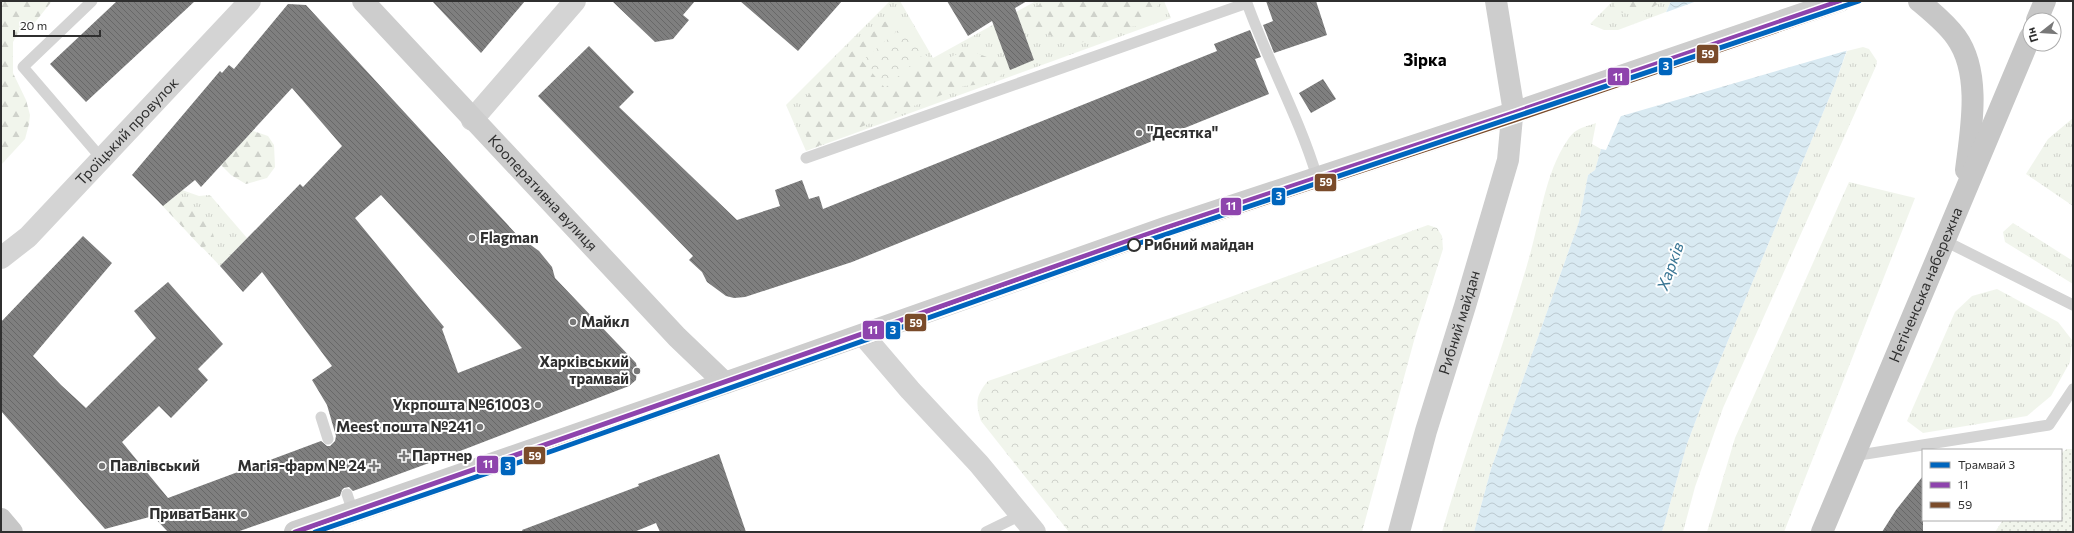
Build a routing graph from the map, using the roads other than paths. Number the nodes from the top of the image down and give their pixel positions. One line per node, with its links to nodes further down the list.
1 (92, 1): 13 (lane)
2 (250, 1): 13 (street, Троїцький провулок)
3 (363, 1): 12 (main road, Кооперативна вулиця)
4 (575, 1): 12 (street)
5 (1496, 1): 11 (main road, Рибний майдан)
6 (1840, 1): 11 (main road)
7 (1919, 1): 16 (main road)
8 (2045, 1): 9 (main road)
9 (2040, 12)
10 (2024, 52): 16 (main road, Нетіченська набережна)
11 (1513, 113): 15 (main road); 32 (main road, Рибний майдан)
12 (472, 120): 21 (main road, Кооперативна вулиця)
13 (102, 158): 18 (street, Троїцький провулок)
14 (806, 158): 15 (lane)
15 (1317, 177): 20 (main road)
16 (1962, 198): 17 (main road, Нетіченська набережна)
17 (1945, 241): 19 (lane); 25 (main road, Нетіченська набережна)
18 (1, 258)
19 (2073, 305)
20 (863, 335): 21 (main road); 26 (street)
21 (725, 383): 29 (main road)
22 (2073, 389): 25 (lane)
23 (321, 417): 24 (lane)
24 (328, 439)
25 (1853, 456): 33 (main road, Нетіченська набережна)
26 (1021, 515): 30 (lane); 31 (street)
27 (1, 519): 28 (main road)
28 (12, 532)
29 (295, 532)
30 (986, 532)
31 (1035, 532)
32 (1399, 532)
33 (1822, 532)

